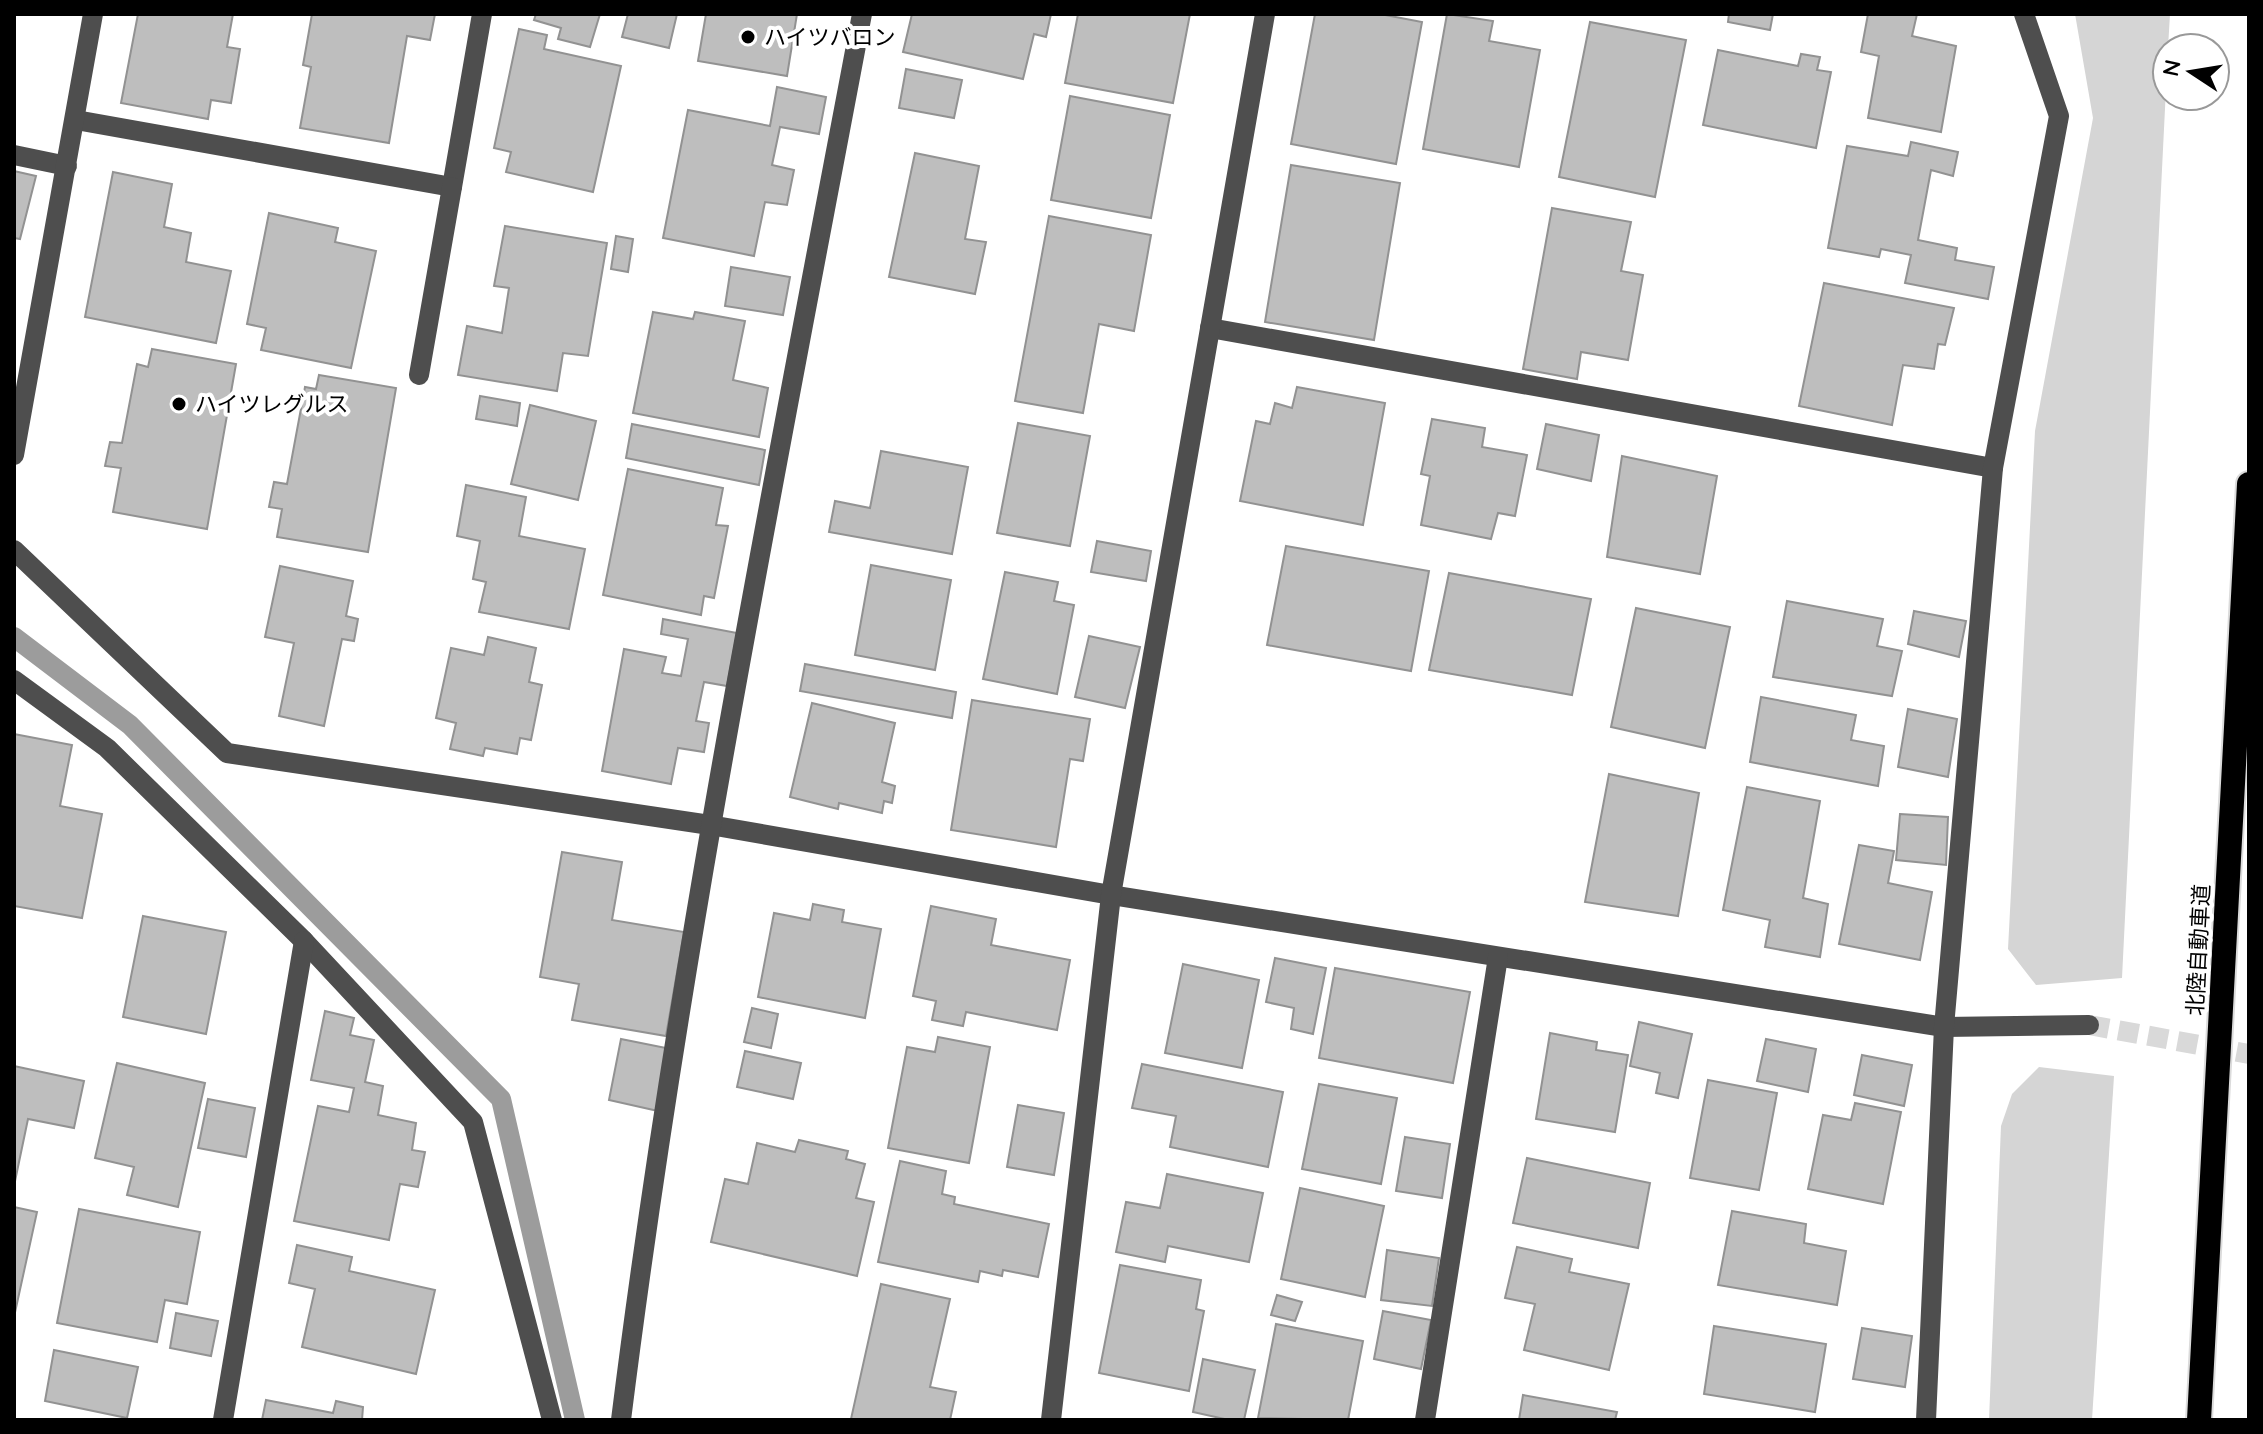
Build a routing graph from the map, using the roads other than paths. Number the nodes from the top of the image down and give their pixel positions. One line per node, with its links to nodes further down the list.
1 (93, 14): 6 (street)
2 (482, 14): 9 (street)
3 (862, 14): 17 (street)
4 (1265, 14): 10 (street)
5 (2024, 14): 13 (street)
6 (76, 120): 8 (street); 9 (street)
7 (14, 155): 8 (street)
8 (67, 166): 12 (street)
9 (452, 187): 11 (street)
10 (1210, 328): 13 (street); 18 (street)
11 (419, 375)
12 (14, 455)
13 (1993, 468): 22 (street)
14 (2249, 484): 29 (highway, 北陸自動車道)
15 (14, 550): 17 (street)
16 (14, 680): 19 (street)
17 (710, 825): 18 (street); 25 (street)
18 (1111, 895): 20 (street); 26 (street)
19 (304, 941): 23 (street); 24 (street)
20 (1498, 957): 22 (street); 27 (street)
21 (2089, 1025): 22 (street)
22 (1944, 1027): 28 (street)
23 (223, 1420)
24 (552, 1420)
25 (621, 1420)
26 (1052, 1420)
27 (1425, 1420)
28 (1926, 1420)
29 (2199, 1420)

